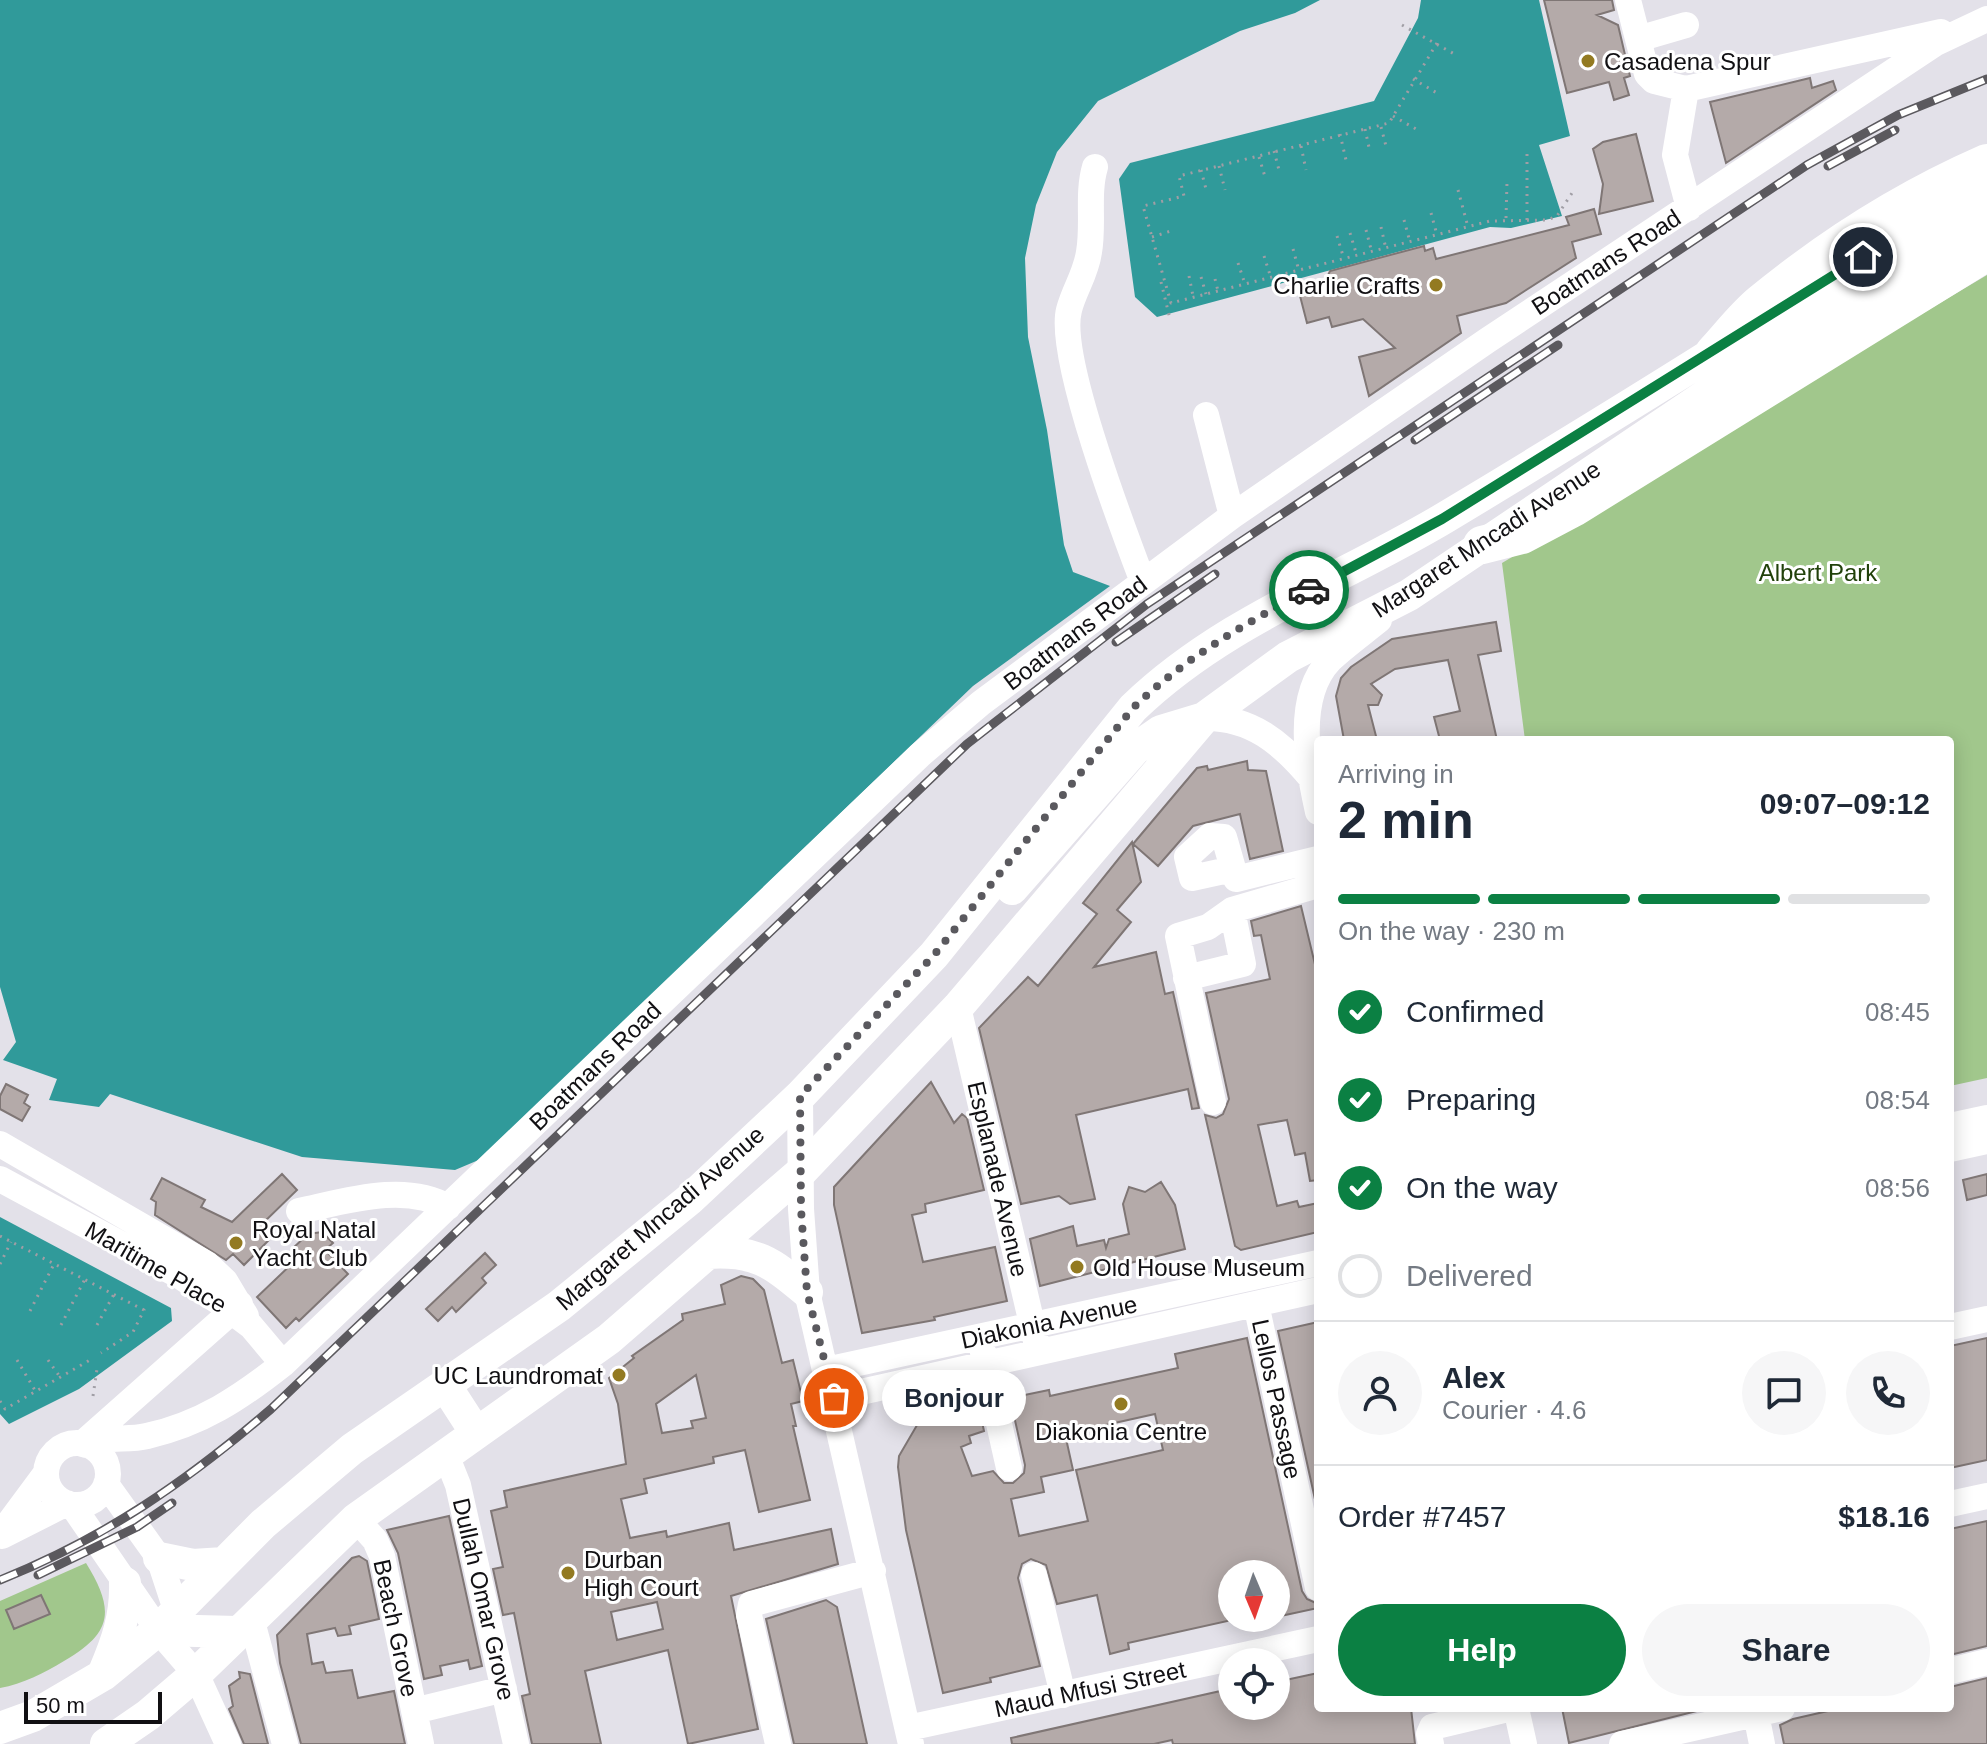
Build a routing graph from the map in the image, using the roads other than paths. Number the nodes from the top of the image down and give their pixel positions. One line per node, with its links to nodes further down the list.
1 (1628, 0): 4 (street)
2 (1977, 23): 5 (street); 9 (street, Boatmans Road)
3 (1686, 25): 4 (street)
4 (1638, 39): 5 (street)
5 (1686, 89): 9 (street)
6 (1987, 163): 12 (highway)
7 (1095, 167): 16 (street)
8 (1987, 184): 12 (main road, Margaret Mncadi Avenue)
9 (1689, 208): 14 (street, Boatmans Road)
10 (1987, 216): 15 (main road, Margaret Mncadi Avenue)
11 (1987, 252): 15 (highway)
12 (1714, 353): 25 (main road, Margaret Mncadi Avenue)
13 (1206, 415): 14 (street)
14 (1232, 516): 16 (street, Boatmans Road)
15 (1482, 545): 17 (main road, Margaret Mncadi Avenue)
16 (1143, 582): 37 (street, Boatmans Road)
17 (1409, 595): 18 (main road, Margaret Mncadi Avenue); 19 (street)
18 (1204, 718): 19 (street); 25 (main road); 27 (main road, Margaret Mncadi Avenue)
19 (1311, 778): 20 (street)
20 (1314, 793)
21 (1314, 860): 22 (street)
22 (1233, 869)
23 (1314, 886): 24 (street)
24 (1232, 910): 26 (street); 26 (street)
25 (934, 955): 28 (main road, Margaret Mncadi Avenue)
26 (1186, 978): 29 (street)
27 (958, 1007): 35 (main road, Margaret Mncadi Avenue); 48 (street, Esplanade Avenue)
28 (800, 1096): 35 (street); 55 (main road, Margaret Mncadi Avenue)
29 (1213, 1102)
30 (1987, 1118): 31 (street)
31 (1954, 1125)
32 (1987, 1141): 33 (street)
33 (1954, 1148)
34 (10, 1150): 36 (street); 46 (street)
35 (800, 1173): 39 (main road, Margaret Mncadi Avenue); 43 (street)
36 (9, 1184): 46 (street, Maritime Place)
37 (448, 1207): 38 (street); 52 (street, Boatmans Road)
38 (299, 1211)
39 (708, 1253): 43 (main road); 57 (main road, Margaret Mncadi Avenue)
40 (1314, 1264): 41 (street, Diakonia Avenue)
41 (1219, 1285): 45 (street); 48 (street, Diakonia Avenue)
42 (1314, 1291): 44 (street, Diakonia Avenue)
43 (807, 1292): 54 (street)
44 (1256, 1304): 45 (street, Diakonia Avenue); 71 (street, Lellos Passage)
45 (1225, 1311): 51 (street, Diakonia Avenue)
46 (241, 1314): 52 (street, Maritime Place); 59 (street)
47 (1987, 1319): 49 (street)
48 (1032, 1325): 50 (street, Diakonia Avenue); 51 (street, Esplanade Avenue)
49 (1954, 1326)
50 (979, 1337): 53 (street); 54 (street, Diakonia Avenue)
51 (1038, 1352): 53 (street, Diakonia Avenue)
52 (283, 1364): 58 (street)
53 (985, 1364): 56 (street, Diakonia Avenue); 61 (street)
54 (826, 1370): 56 (street)
55 (445, 1385): 57 (main road); 70 (main road, Margaret Mncadi Avenue)
56 (834, 1398): 72 (street)
57 (476, 1433): 60 (main road, Margaret Mncadi Avenue)
58 (142, 1438): 59 (street); 63 (street)
59 (84, 1445): 62 (street); 63 (street)
60 (446, 1455): 67 (main road, Margaret Mncadi Avenue); 82 (street, Dullah Omar Grove)
61 (1009, 1468)
62 (46, 1473): 66 (street); 68 (street)
63 (107, 1477): 66 (street); 69 (street)
64 (1987, 1496): 65 (street)
65 (1954, 1503)
66 (70, 1504): 68 (street); 74 (street)
67 (356, 1519): 76 (main road, Margaret Mncadi Avenue); 84 (street, Beach Grove)
68 (0, 1536)
69 (159, 1558): 70 (main road); 75 (street)
70 (224, 1563): 75 (main road, Margaret Mncadi Avenue)
71 (1314, 1570)
72 (873, 1571): 91 (street); 97 (street)
73 (1034, 1575): 83 (street)
74 (125, 1583): 75 (street); 81 (main road)
75 (172, 1624): 76 (main road); 80 (street); 81 (main road, Margaret Mncadi Avenue)
76 (244, 1625): 80 (main road, Margaret Mncadi Avenue); 94 (street)
77 (1314, 1640): 83 (street, Maud Mfusi Street)
78 (1987, 1662): 79 (street)
79 (1954, 1670)
80 (196, 1674): 92 (main road, Margaret Mncadi Avenue); 93 (street)
81 (103, 1675): 90 (main road, Margaret Mncadi Avenue)
82 (504, 1689): 84 (street); 96 (street, Dullah Omar Grove)
83 (1063, 1695): 91 (street, Maud Mfusi Street)
84 (414, 1711): 95 (street, Beach Grove)
85 (1497, 1712): 98 (street)
86 (1515, 1712): 99 (street)
87 (1765, 1712): 88 (street)
88 (1756, 1714): 89 (street); 101 (street)
89 (1713, 1716): 100 (street)
90 (0, 1728)
91 (910, 1736)
92 (109, 1743)
93 (228, 1744)
94 (285, 1744)
95 (421, 1744)
96 (516, 1744)
97 (778, 1744)
98 (1431, 1744)
99 (1524, 1744)
100 (1622, 1744)
101 (1762, 1744)

